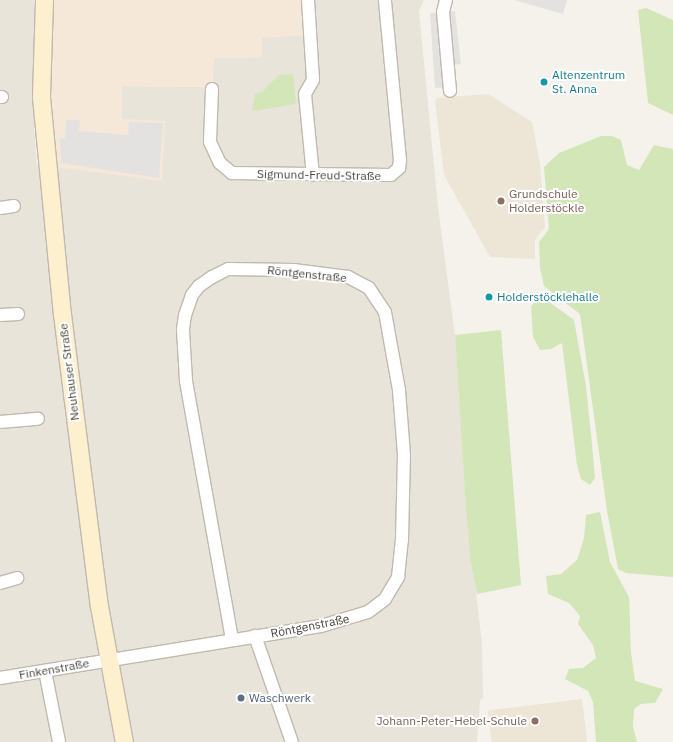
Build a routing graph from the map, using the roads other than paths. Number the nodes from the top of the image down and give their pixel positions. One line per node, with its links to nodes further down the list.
1 (44, 0): 18 (street, Neuhauser Straße)
2 (308, 0): 7 (street)
3 (384, 0): 7 (street, Sigmund-Freud-Straße)
4 (446, 0): 6 (street)
5 (212, 89): 7 (street, Sigmund-Freud-Straße)
6 (450, 91)
7 (313, 176)
8 (14, 206): 9 (street)
9 (0, 208)
10 (18, 314): 11 (street)
11 (0, 316)
12 (38, 419): 13 (street)
13 (0, 422)
14 (18, 578): 15 (street)
15 (0, 583)
16 (255, 636): 17 (street, Röntgenstraße); 17 (street, Röntgenstraße); 23 (street)
17 (232, 639): 18 (street, Röntgenstraße)
18 (108, 659): 19 (street, Finkenstraße); 22 (street, Neuhauser Straße)
19 (45, 671): 20 (street, Finkenstraße); 21 (street)
20 (0, 678)
21 (59, 742)
22 (124, 742)
23 (292, 742)

